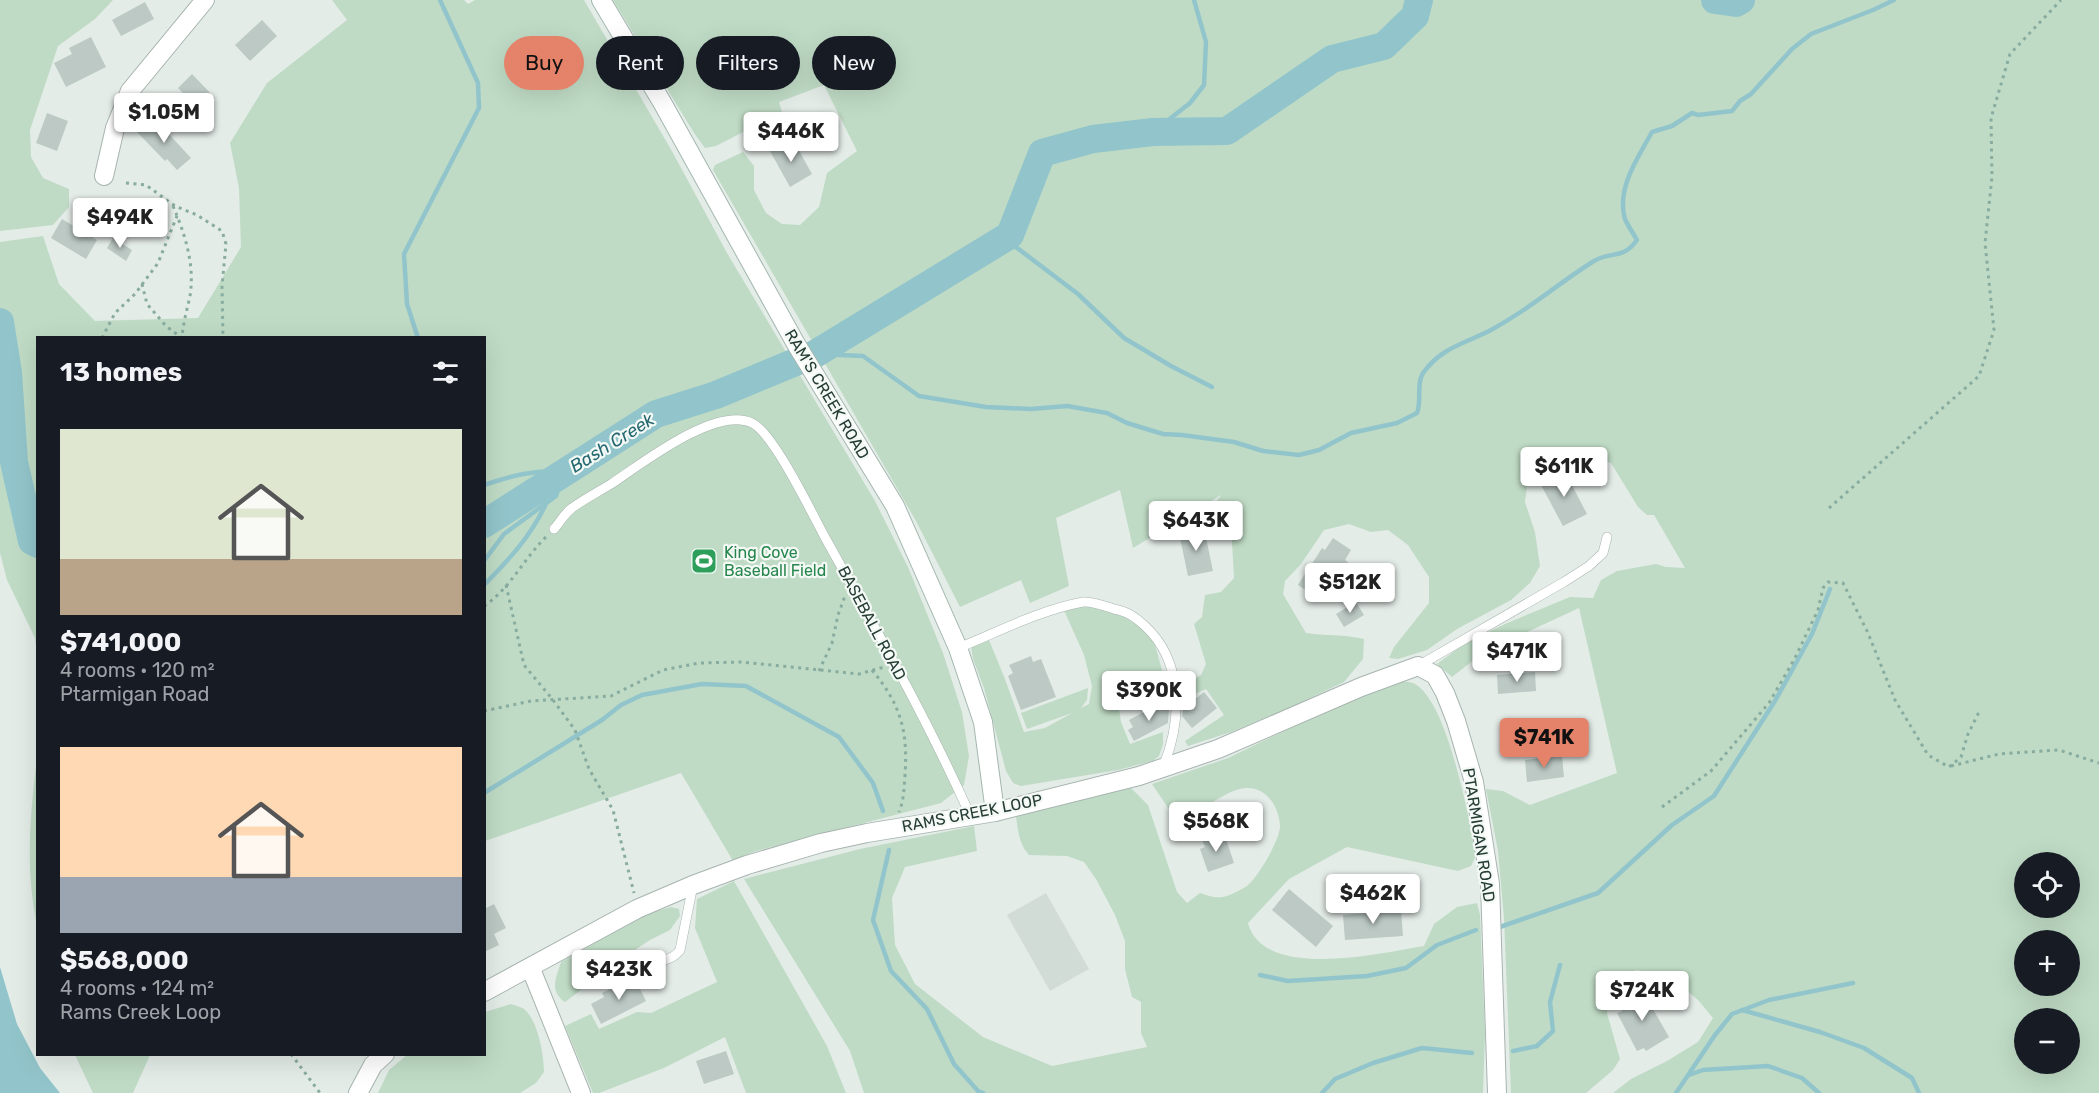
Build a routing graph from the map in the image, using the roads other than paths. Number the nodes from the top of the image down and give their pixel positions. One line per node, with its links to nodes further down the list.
1 (205, 0): 3 (street)
2 (601, 0): 6 (street, RAM'S CREEK ROAD)
3 (104, 176)
4 (554, 529): 10 (lane, BASEBALL ROAD)
5 (1607, 537): 7 (lane)
6 (958, 648): 8 (lane); 9 (street, RAM'S CREEK ROAD)
7 (1418, 666): 8 (street, RAMS CREEK LOOP); 18 (street, PTARMIGAN ROAD)
8 (1163, 767): 9 (street, RAMS CREEK LOOP)
9 (995, 812): 10 (street, RAMS CREEK LOOP)
10 (970, 815): 11 (street, RAMS CREEK LOOP)
11 (693, 885): 12 (lane); 13 (street, RAMS CREEK LOOP)
12 (651, 963)
13 (531, 969): 14 (street, RAMS CREEK LOOP); 17 (street)
14 (486, 991)
15 (383, 1056): 16 (street)
16 (358, 1093)
17 (581, 1093)
18 (1497, 1093)

